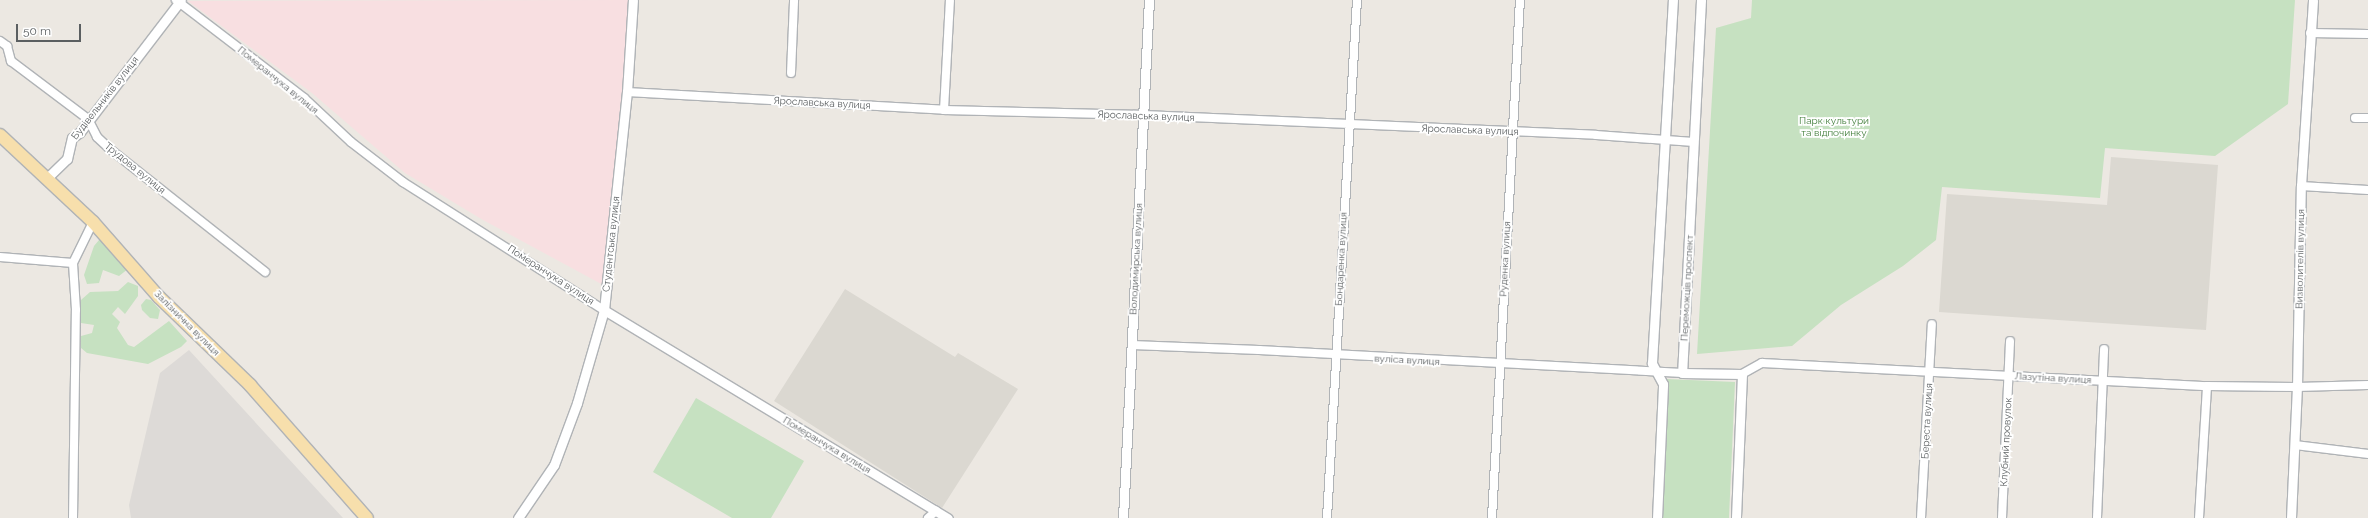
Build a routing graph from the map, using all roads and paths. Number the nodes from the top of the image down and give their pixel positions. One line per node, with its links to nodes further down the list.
1 (633, 0): 15 (street, Студентська вулиця)
2 (794, 0): 14 (street)
3 (950, 0): 16 (street)
4 (1149, 0): 17 (street, Володимирська вулиця)
5 (1358, 0): 21 (street, Бондаренка вулиця)
6 (1520, 0): 22 (street, Руденка вулиця)
7 (1673, 0): 24 (street)
8 (1701, 0): 25 (street, Переможців проспект)
9 (2313, 0): 11 (street, Визволителів вулиця)
10 (179, 1): 20 (street, Будівельників вулиця); 33 (street, Померанчука вулиця)
11 (2310, 33): 12 (street); 27 (street, Визволителів вулиця)
12 (2368, 34)
13 (0, 41): 20 (street, Трудова вулиця)
14 (791, 73)
15 (627, 92): 16 (street, Ярославська вулиця); 33 (street, Студентська вулиця)
16 (944, 110): 17 (street, Ярославська вулиця)
17 (1144, 115): 21 (street, Ярославська вулиця); 36 (street, Володимирська вулиця)
18 (2355, 118): 19 (street)
19 (2368, 118)
20 (88, 119): 26 (street, Будівельників вулиця); 32 (street, Трудова вулиця)
21 (1348, 126): 22 (street, Ярославська вулиця); 38 (street, Бондаренка вулиця)
22 (1511, 132): 24 (street, Ярославська вулиця); 39 (street, Руденка вулиця)
23 (0, 135): 26 (main road, Залізнична вулиця)
24 (1665, 139): 25 (street, Ярославська вулиця); 41 (street)
25 (1694, 142): 42 (street, Переможців проспект)
26 (48, 178): 29 (main road, Залізнична вулиця)
27 (2301, 186): 28 (street); 48 (street, Визволителів вулиця)
28 (2368, 190)
29 (93, 222): 31 (street); 53 (main road, Залізнична вулиця)
30 (0, 257): 31 (street)
31 (73, 263): 52 (street)
32 (265, 272)
33 (604, 310): 51 (street, Померанчука вулиця); 54 (street, Студентська вулиця)
34 (1932, 324): 40 (street, Береста вулиця)
35 (2010, 341): 44 (street, Клубний провулок)
36 (1132, 345): 38 (street, вуліса вулиця); 57 (street, Володимирська вулиця)
37 (2104, 349): 45 (street)
38 (1336, 356): 39 (street, вуліса вулиця); 58 (street, Бондаренка вулиця)
39 (1499, 365): 41 (street, вуліса вулиця); 59 (street, Руденка вулиця)
40 (1930, 371): 43 (street, Лазутіна вулиця); 44 (street, Лазутіна вулиця); 62 (street, Береста вулиця)
41 (1655, 372): 42 (street, вуліса вулиця); 60 (street)
42 (1682, 373): 43 (street)
43 (1742, 374): 61 (street)
44 (2009, 376): 45 (street, Лазутіна вулиця); 63 (street, Клубний провулок)
45 (2102, 380): 47 (street, Лазутіна вулиця); 64 (street)
46 (2368, 385): 48 (street, Лазутіна вулиця)
47 (2207, 386): 48 (street, Лазутіна вулиця); 65 (street)
48 (2297, 388): 49 (street, Визволителів вулиця)
49 (2295, 445): 50 (street); 66 (street, Визволителів вулиця)
50 (2368, 454)
51 (936, 511): 55 (street); 56 (street, Померанчука вулиця)
52 (73, 518)
53 (367, 518)
54 (518, 518)
55 (928, 518)
56 (948, 518)
57 (1123, 518)
58 (1327, 518)
59 (1492, 518)
60 (1657, 518)
61 (1736, 518)
62 (1921, 518)
63 (2002, 518)
64 (2097, 518)
65 (2199, 518)
66 (2291, 518)

